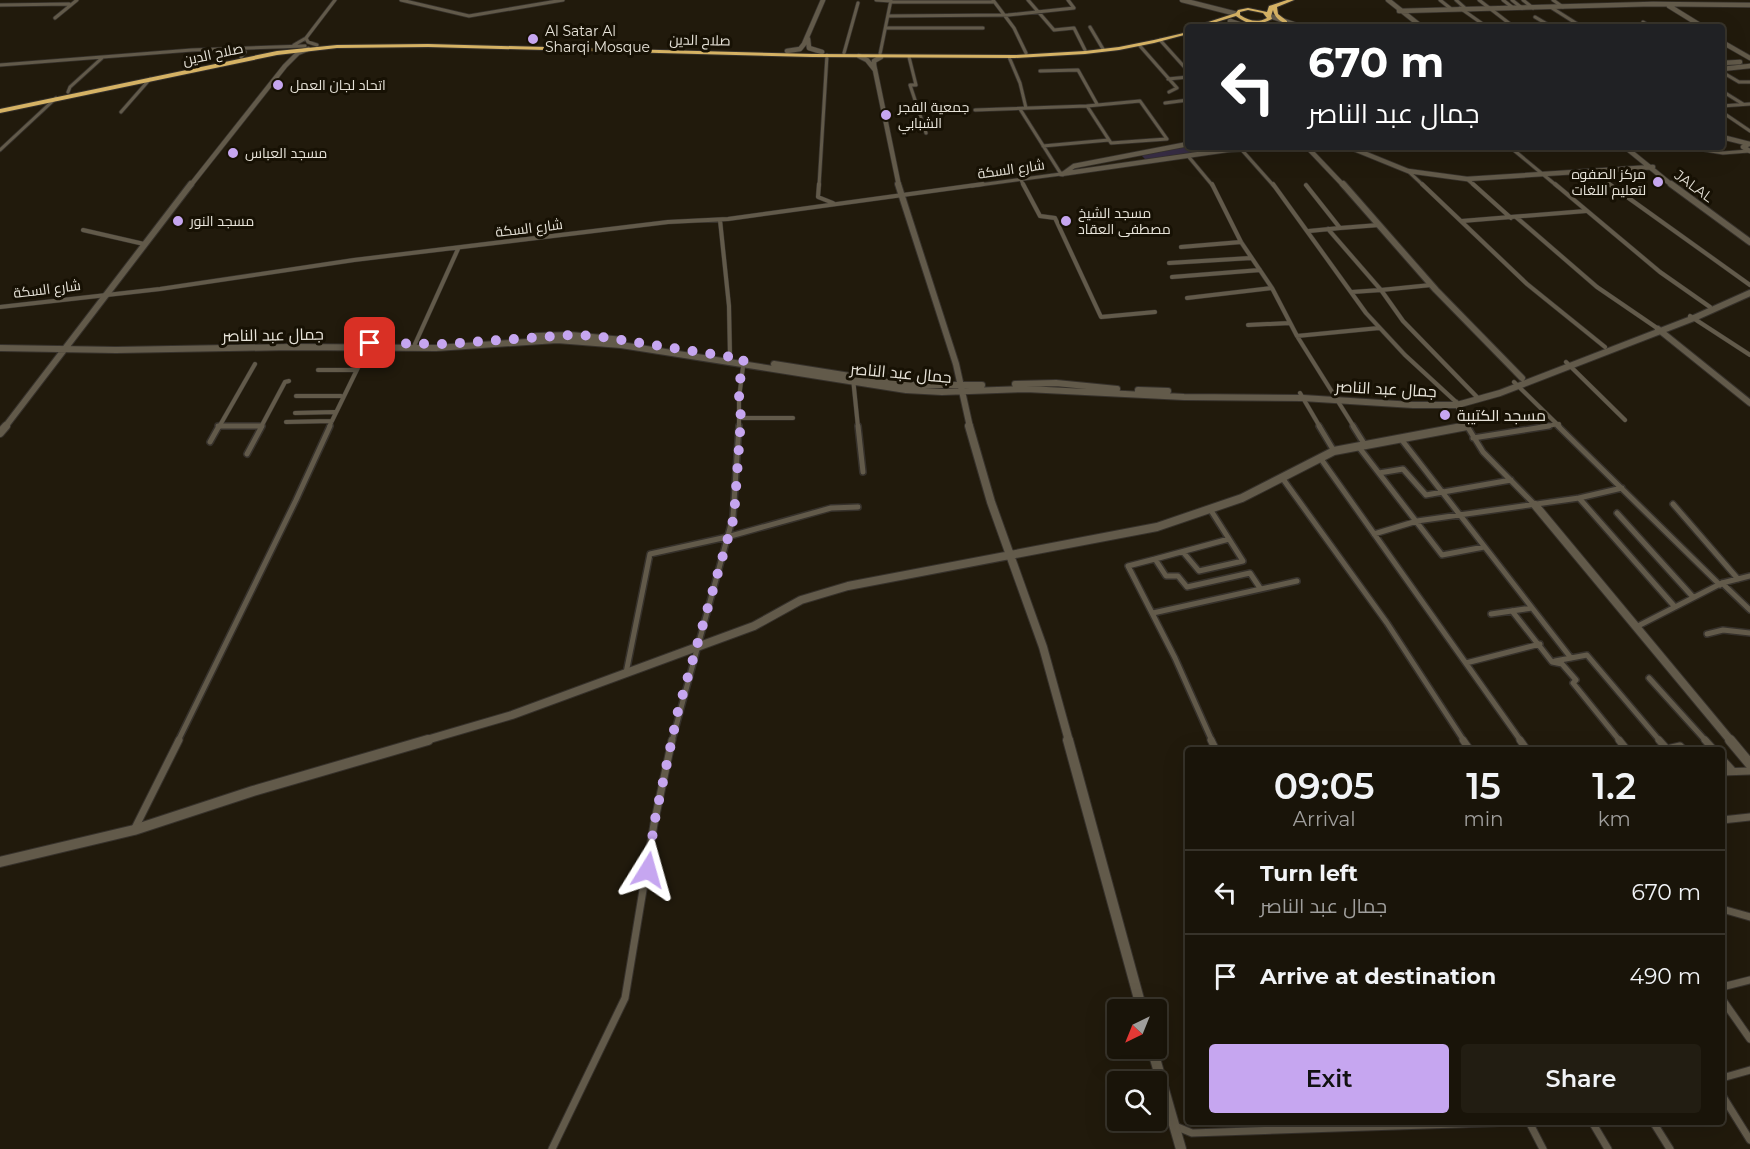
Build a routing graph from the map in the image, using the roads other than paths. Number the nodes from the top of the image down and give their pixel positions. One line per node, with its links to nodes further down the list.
1 (77, 0): 29 (street)
2 (334, 0): 76 (street)
3 (401, 0): 23 (street)
4 (562, 0): 23 (street)
5 (823, 0): 77 (main road)
6 (876, 0): 24 (street)
7 (1028, 0): 46 (street)
8 (1068, 0): 46 (street)
9 (1182, 0): 44 (main road)
10 (1188, 0): 47 (main road)
11 (1279, 0): 43 (highway)
12 (1292, 0): 34 (highway)
13 (1387, 0): 45 (main road)
14 (1440, 0): 37 (street)
15 (1456, 0): 38 (street)
16 (1479, 0): 39 (street)
17 (1503, 0): 35 (street)
18 (1512, 0): 40 (street)
19 (1523, 0): 41 (street)
20 (1553, 0): 36 (street)
21 (1652, 0): 30 (main road)
22 (1719, 0): 31 (street)
23 (408, 1)
24 (891, 1): 25 (street); 50 (street)
25 (916, 1): 26 (street)
26 (946, 1): 27 (street)
27 (994, 1): 48 (street)
28 (858, 3): 91 (street)
29 (69, 4): 32 (street); 52 (street)
30 (1663, 4): 31 (main road); 33 (main road); 36 (main road); 42 (main road); 69 (main road); 70 (main road)
31 (1725, 4): 33 (main road)
32 (0, 5)
33 (1750, 5)
34 (1274, 6): 49 (highway); 56 (highway)
35 (1512, 7): 39 (main road); 40 (main road)
36 (1563, 7): 42 (main road)
37 (1450, 8): 38 (main road); 45 (main road)
38 (1462, 8): 39 (main road); 45 (main road); 64 (street)
39 (1488, 8): 42 (main road); 65 (street)
40 (1522, 8): 41 (main road)
41 (1533, 8): 42 (main road)
42 (1553, 8): 67 (street)
43 (1251, 9): 47 (highway); 49 (highway)
44 (1221, 10): 47 (main road); 53 (main road)
45 (1401, 11): 63 (main road)
46 (1039, 12): 48 (street); 88 (street)
47 (1239, 12): 53 (highway); 60 (highway)
48 (1005, 15): 50 (street); 92 (street)
49 (1270, 15): 55 (highway); 56 (main road)
50 (888, 16): 72 (street)
51 (1535, 17): 66 (street)
52 (55, 18)
53 (1222, 18): 58 (highway)
54 (1230, 21): 59 (highway); 60 (highway); 60 (main road)
55 (1258, 22): 60 (highway); 61 (main road)
56 (1285, 22): 62 (main road)
57 (1643, 22): 68 (street)
58 (1204, 24)
59 (1218, 24)
60 (1247, 24)
61 (1271, 24)
62 (1292, 24)
63 (1416, 24)
64 (1483, 24)
65 (1510, 24)
66 (1546, 24)
67 (1577, 24)
68 (1646, 24)
69 (1693, 24)
70 (1698, 24)
71 (1090, 27): 86 (street)
72 (886, 28): 73 (street); 94 (street)
73 (983, 28)
74 (1185, 32): 92 (highway, صلاح الدين)
75 (1185, 32): 78 (highway, صلاح الدين)
76 (306, 38): 81 (street); 82 (street)
77 (808, 39): 89 (main road); 93 (main road)
78 (1160, 40): 83 (highway, صلاح الدين); 107 (street)
79 (1725, 42): 102 (main road)
80 (407, 43): 81 (highway, صلاح الدين); 84 (highway, صلاح الدين); 87 (highway, صلاح الدين)
81 (317, 45): 84 (highway, صلاح الدين)
82 (289, 46): 84 (street); 85 (street)
83 (1140, 46): 100 (highway, صلاح الدين); 114 (street)
84 (308, 47): 90 (highway, صلاح الدين); 98 (highway, صلاح الدين); 105 (main road)
85 (228, 48): 98 (street); 101 (street)
86 (1103, 49)
87 (659, 50): 89 (highway, صلاح الدين); 93 (highway, صلاح الدين)
88 (1085, 50)
89 (787, 51): 93 (highway, صلاح الدين)
90 (277, 53): 105 (main road); 113 (highway, صلاح الدين)
91 (844, 53): 93 (highway, صلاح الدين); 94 (highway, صلاح الدين)
92 (1026, 53): 97 (highway, صلاح الدين)
93 (824, 54): 95 (highway, صلاح الدين); 160 (street)
94 (881, 55): 95 (highway, صلاح الدين); 96 (highway, صلاح الدين); 99 (highway, صلاح الدين); 108 (main road)
95 (859, 56): 108 (main road)
96 (947, 56): 97 (highway, صلاح الدين); 99 (highway, صلاح الدين)
97 (972, 56): 100 (highway, صلاح الدين)
98 (241, 57): 116 (highway, صلاح الدين)
99 (909, 57): 134 (street)
100 (1009, 57): 128 (street)
101 (102, 58): 104 (street); 116 (street)
102 (1750, 58): 103 (main road)
103 (1725, 62)
104 (0, 65)
105 (285, 66): 172 (main road)
106 (1750, 66): 109 (main road)
107 (1185, 68)
108 (875, 70): 159 (main road)
109 (1725, 70)
110 (1040, 71): 122 (street)
111 (1725, 73): 115 (street)
112 (1185, 77): 114 (street)
113 (150, 79): 119 (highway, صلاح الدين); 131 (street)
114 (1168, 79): 117 (street)
115 (1750, 82)
116 (68, 92): 129 (highway, صلاح الدين)
117 (1169, 92)
118 (1725, 93): 124 (street)
119 (56, 98): 129 (highway, صلاح الدين); 141 (street)
120 (1185, 100): 121 (street)
121 (1165, 103)
122 (1097, 104): 125 (street); 137 (street)
123 (1750, 104): 124 (street)
124 (1744, 105): 126 (street)
125 (1087, 106): 128 (street); 137 (street)
126 (1725, 106)
127 (1020, 108): 128 (street); 130 (street); 139 (street)
128 (1026, 108)
129 (0, 109)
130 (975, 111)
131 (121, 112)
132 (1725, 114): 133 (street)
133 (1750, 132)
134 (926, 133)
135 (1725, 139): 140 (main road)
136 (1725, 139): 140 (main road)
137 (1109, 140): 139 (street)
138 (1185, 145): 154 (main road, شارع السكة)
139 (1044, 146): 154 (street)
140 (1750, 148): 149 (street)
141 (0, 150)
142 (1233, 150): 150 (main road, شارع السكة)
143 (1242, 150): 169 (street)
144 (1309, 150): 165 (main road)
145 (1359, 150): 152 (main road)
146 (1360, 150): 155 (main road)
147 (1514, 150): 155 (street)
148 (1630, 150): 151 (main road, JALAL)
149 (1705, 150)
150 (1188, 156): 154 (main road, شارع السكة); 171 (street)
151 (1650, 167): 153 (main road); 155 (main road); 170 (main road, JALAL)
152 (1408, 171): 156 (main road); 164 (street)
153 (1592, 172): 155 (main road); 180 (street)
154 (1061, 174): 157 (street, شارع السكة)
155 (1542, 174): 156 (main road); 161 (street)
156 (1467, 178): 162 (street)
157 (1021, 180): 159 (street, شارع السكة); 189 (street)
158 (1306, 185): 166 (street)
159 (902, 195): 160 (street, شارع السكة); 214 (main road)
160 (835, 204): 163 (street, شارع السكة)
161 (1586, 211): 162 (street); 188 (street)
162 (1514, 218): 164 (street); 194 (street)
163 (720, 219): 174 (street, شارع السكة); 204 (street)
164 (1461, 221): 200 (street)
165 (1379, 225): 166 (street); 179 (main road)
166 (1340, 228): 167 (street)
167 (1328, 229): 169 (street); 182 (street)
168 (83, 230): 172 (street)
169 (1309, 231): 183 (street)
170 (1750, 240)
171 (1242, 242): 173 (street); 175 (street)
172 (144, 244): 185 (main road)
173 (1181, 247)
174 (458, 249): 185 (street, شارع السكة); 196 (street)
175 (1251, 258): 176 (street); 177 (street)
176 (1170, 263)
177 (1260, 270): 178 (street); 181 (street)
178 (1172, 277)
179 (1431, 285): 182 (street); 210 (main road)
180 (1750, 285)
181 (1272, 288): 186 (street); 191 (street)
182 (1381, 290): 183 (street); 218 (street)
183 (1352, 292): 193 (street)
184 (1748, 293): 188 (main road, جمال عبد الناصر); 190 (main road, جمال عبد الناصر)
185 (105, 295): 187 (street, شارع السكة); 199 (main road)
186 (1187, 298)
187 (0, 307)
188 (1710, 307): 190 (main road, جمال عبد الناصر)
189 (1155, 312)
190 (1692, 317): 194 (main road, جمال عبد الناصر); 202 (street)
191 (1290, 323): 192 (street); 195 (street)
192 (1248, 325)
193 (1379, 328): 195 (street); 220 (street)
194 (1658, 329): 200 (main road, جمال عبد الناصر); 207 (main road, جمال عبد الناصر); 221 (main road)
195 (1297, 336): 219 (street)
196 (415, 344): 197 (main road, جمال عبد الناصر); 204 (main road, جمال عبد الناصر)
197 (369, 345): 199 (main road, جمال عبد الناصر); 205 (main road, جمال عبد الناصر); 209 (street)
198 (0, 348): 199 (main road, جمال عبد الناصر)
199 (67, 348): 233 (main road)
200 (1605, 348): 207 (main road, جمال عبد الناصر)
201 (1750, 348): 202 (street)
202 (1742, 350): 203 (street)
203 (1750, 355)
204 (730, 357): 205 (main road, جمال عبد الناصر)
205 (743, 361): 211 (main road, جمال عبد الناصر); 224 (street)
206 (255, 364): 230 (street)
207 (1568, 364): 210 (main road, جمال عبد الناصر); 213 (main road, جمال عبد الناصر); 226 (street)
208 (318, 370): 209 (street)
209 (355, 370): 216 (street)
210 (1522, 378): 213 (main road, جمال عبد الناصر)
211 (853, 380): 214 (main road, جمال عبد الناصر); 241 (street)
212 (289, 381): 231 (street)
213 (1516, 384): 218 (main road, جمال عبد الناصر); 220 (main road, جمال عبد الناصر); 229 (street)
214 (961, 389): 217 (main road, جمال عبد الناصر); 260 (main road)
215 (296, 396): 216 (street)
216 (341, 396): 222 (street)
217 (1301, 396): 219 (main road, جمال عبد الناصر); 238 (street)
218 (1477, 397): 220 (main road, جمال عبد الناصر)
219 (1335, 398): 220 (main road, جمال عبد الناصر); 237 (street)
220 (1456, 403): 232 (main road)
221 (1750, 403)
222 (335, 412): 223 (street); 227 (street)
223 (296, 413)
224 (741, 418): 225 (street); 256 (street)
225 (793, 418)
226 (1625, 420)
227 (332, 421): 228 (street); 297 (street)
228 (286, 422)
229 (1559, 424): 234 (street); 245 (street)
230 (218, 426): 231 (street); 236 (street)
231 (262, 426): 239 (street)
232 (1467, 426): 234 (street); 235 (main road)
233 (0, 433)
234 (1473, 438): 244 (street)
235 (1401, 439): 237 (main road); 246 (street)
236 (210, 442)
237 (1362, 446): 238 (main road); 242 (street)
238 (1334, 451): 240 (main road)
239 (247, 454)
240 (1321, 459): 243 (main road); 255 (street)
241 (863, 472)
242 (1379, 473): 246 (street); 254 (street)
243 (1283, 479): 251 (main road); 285 (street)
244 (1511, 480): 246 (street); 249 (street)
245 (1622, 488): 247 (street); 265 (street)
246 (1443, 492): 253 (street)
247 (1579, 498): 249 (street); 268 (street)
248 (1673, 504): 263 (street)
249 (1534, 506): 253 (street); 274 (main road)
250 (858, 507): 256 (street)
251 (1210, 509): 257 (street); 260 (main road)
252 (1617, 513): 267 (street)
253 (1461, 514): 254 (street); 258 (street)
254 (1417, 521): 255 (street); 258 (street)
255 (1374, 534): 281 (street)
256 (727, 537): 278 (street); 282 (street)
257 (1229, 539): 259 (street); 259 (street)
258 (1484, 547): 269 (street)
259 (1183, 552): 261 (street)
260 (1009, 556): 278 (main road); 303 (main road)
261 (1155, 559): 266 (street); 272 (street)
262 (1750, 576): 263 (street)
263 (1738, 579): 265 (street)
264 (1297, 581): 266 (street)
265 (1721, 584): 267 (street); 270 (street)
266 (1260, 588): 272 (street)
267 (1693, 597): 268 (street)
268 (1675, 607): 274 (street)
269 (1532, 608): 271 (street); 279 (street)
270 (1750, 610)
271 (1512, 611): 273 (street); 277 (street)
272 (1154, 613): 284 (street)
273 (1491, 614)
274 (1638, 626): 291 (main road)
275 (1750, 633): 276 (street)
276 (1707, 634)
277 (1540, 644): 280 (street); 281 (street)
278 (696, 649): 282 (main road); 317 (street)
279 (1571, 658): 280 (street); 288 (street)
280 (1552, 662): 287 (street)
281 (1466, 663): 286 (street)
282 (627, 673): 297 (main road)
283 (1649, 678): 289 (street)
284 (1215, 747)
285 (1468, 747)
286 (1525, 747)
287 (1625, 747)
288 (1665, 747)
289 (1711, 747)
290 (1725, 763): 292 (street)
291 (1750, 764)
292 (1732, 771): 293 (street); 294 (street)
293 (1750, 771)
294 (1725, 772)
295 (1750, 817): 296 (street)
296 (1725, 820)
297 (134, 830): 298 (main road)
298 (0, 862)
299 (1725, 910): 300 (street)
300 (1750, 917)
301 (1750, 980): 302 (street)
302 (1725, 986)
303 (1139, 999)
304 (1725, 1003): 305 (street)
305 (1750, 1039)
306 (1155, 1059): 310 (main road)
307 (1750, 1070): 308 (street)
308 (1725, 1077)
309 (1725, 1100): 316 (street)
310 (1173, 1124): 315 (street); 318 (main road)
311 (1401, 1125): 315 (street)
312 (1531, 1125): 319 (street)
313 (1594, 1125): 320 (street)
314 (1655, 1125): 321 (street)
315 (1363, 1126)
316 (1750, 1140)
317 (552, 1149)
318 (1181, 1149)
319 (1543, 1149)
320 (1608, 1149)
321 (1670, 1149)

